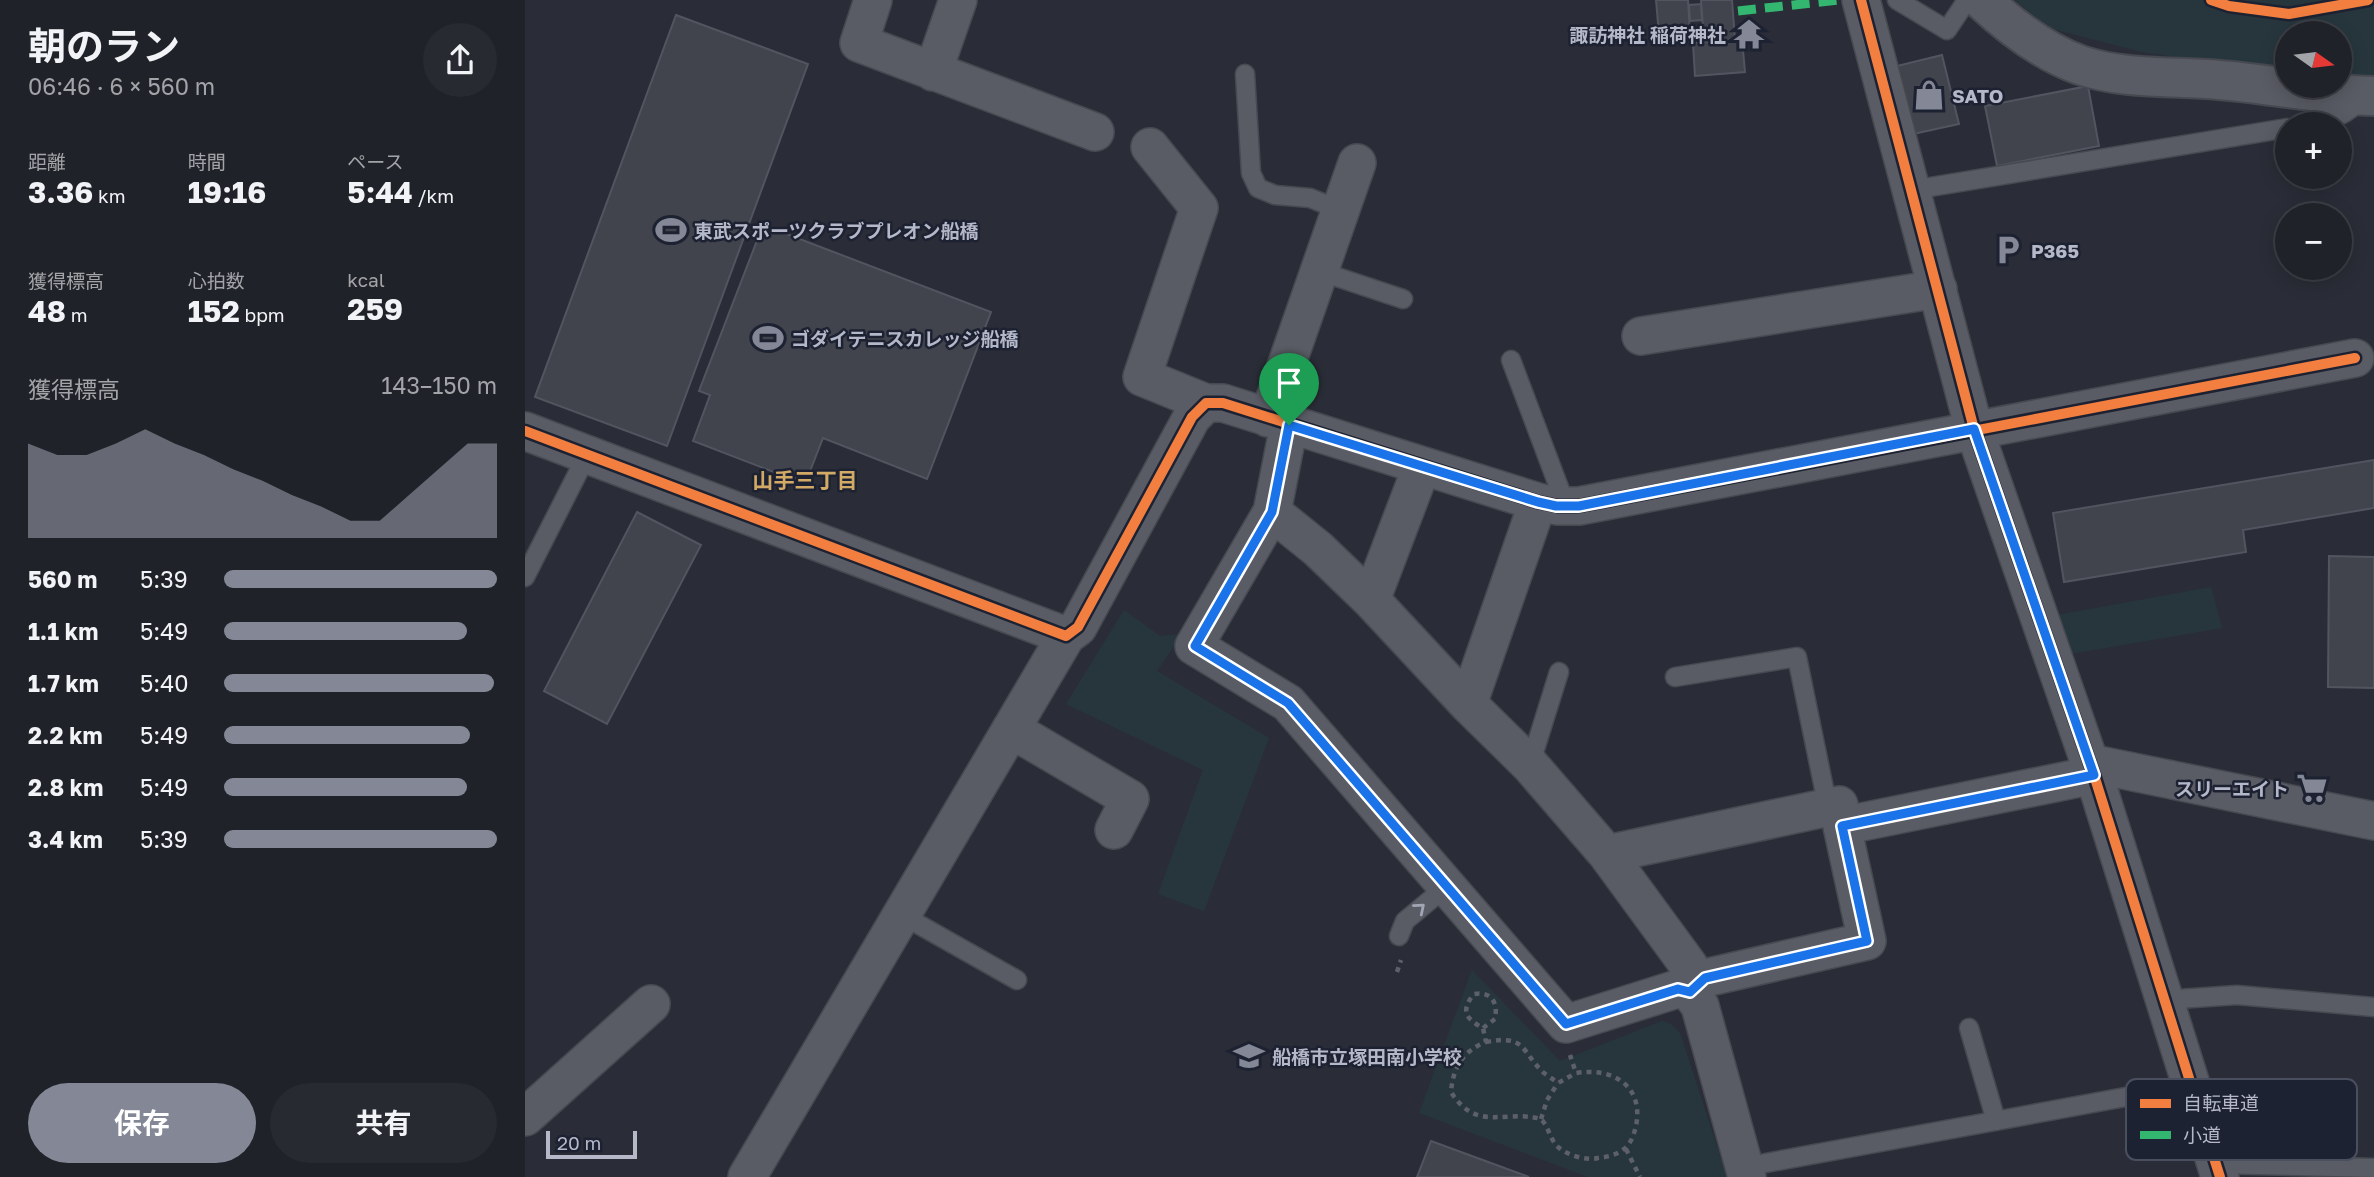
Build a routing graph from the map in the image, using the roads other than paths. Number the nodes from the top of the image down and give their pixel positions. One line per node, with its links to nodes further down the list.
1 (873, 0): 7 (street)
2 (958, 0): 7 (street)
3 (1861, 0): 15 (street)
4 (1897, 0): 5 (lane)
5 (1967, 0)
6 (1982, 0): 9 (street)
7 (933, 72): 12 (street)
8 (1245, 74): 16 (lane)
9 (2369, 96): 10 (lane)
10 (2349, 112)
11 (2275, 130): 15 (lane)
12 (1095, 132)
13 (1150, 147): 23 (street)
14 (1357, 163): 16 (street)
15 (1912, 190): 18 (street)
16 (1338, 216): 17 (street)
17 (1319, 271): 19 (lane); 24 (street)
18 (1938, 289): 20 (street); 25 (street)
19 (1403, 299)
20 (1641, 336)
21 (2355, 358): 25 (street)
22 (1511, 360): 29 (lane)
23 (1206, 403): 24 (street); 33 (street)
24 (1279, 421): 28 (street); 30 (street)
25 (1974, 429): 29 (street); 39 (street)
26 (525, 431): 27 (street)
27 (587, 455): 31 (lane); 33 (street)
28 (1422, 466): 29 (street); 32 (street)
29 (1552, 504): 36 (street)
30 (1272, 512): 32 (street); 44 (street)
31 (525, 577)
32 (1371, 600): 36 (street)
33 (1066, 636): 37 (street)
34 (1559, 672): 38 (lane)
35 (1675, 677): 40 (lane)
36 (1468, 704): 38 (street)
37 (1011, 729): 42 (street); 45 (street)
38 (1530, 765): 43 (street)
39 (2091, 769): 40 (street); 41 (street); 49 (street)
40 (1835, 817): 43 (street); 48 (street)
41 (2374, 821)
42 (1114, 830)
43 (1607, 854): 48 (street)
44 (1447, 886): 46 (lane, one-way to 44); 48 (street)
45 (902, 915): 47 (lane); 60 (street)
46 (1399, 936)
47 (1017, 980)
48 (1690, 992): 59 (street)
49 (2164, 1000): 51 (lane); 53 (street)
50 (651, 1004): 55 (street)
51 (2374, 1007)
52 (1969, 1028): 56 (lane)
53 (2189, 1079)
54 (2126, 1097): 56 (lane)
55 (525, 1117)
56 (1996, 1121): 59 (lane)
57 (2374, 1168): 58 (lane)
58 (2218, 1171)
59 (1746, 1172)
60 (747, 1177)

